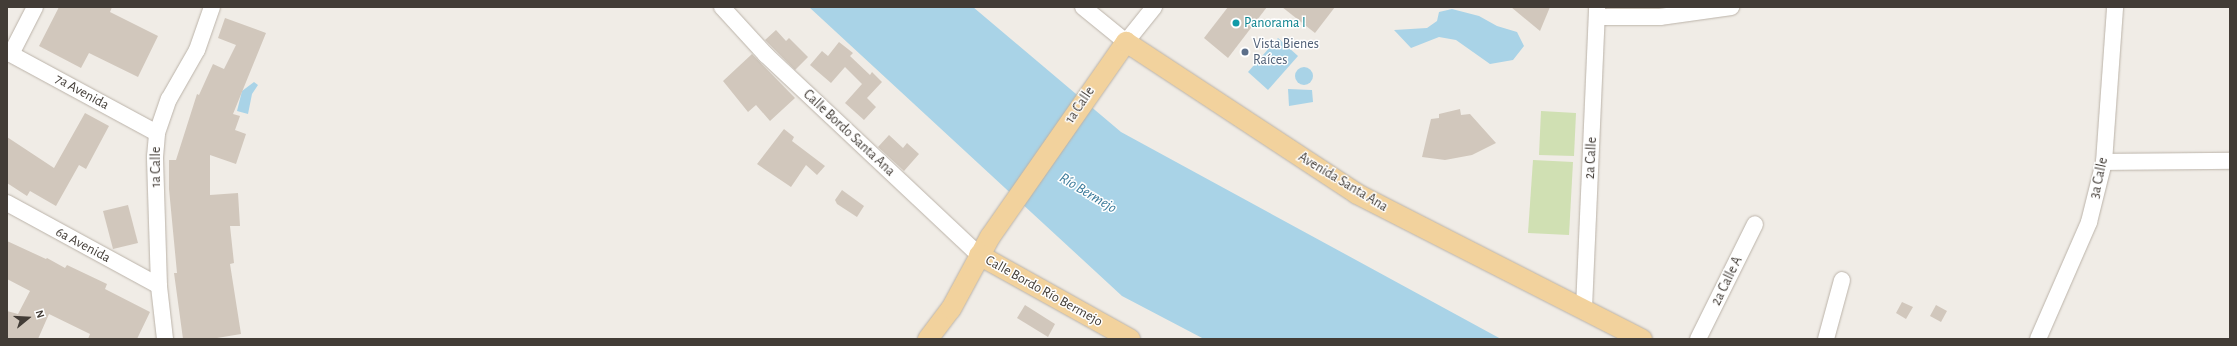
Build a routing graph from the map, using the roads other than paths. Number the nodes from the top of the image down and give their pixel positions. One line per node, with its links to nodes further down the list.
1 (35, 7): 11 (street)
2 (212, 7): 12 (street, 1a Calle)
3 (722, 7): 17 (street, Calle Bordo Santa Ana)
4 (1083, 7): 10 (street, Avenida Santa Ana)
5 (1154, 7): 10 (street, 1a Calle)
6 (1731, 7): 9 (street)
7 (2115, 7): 14 (street, 3a Calle)
8 (1597, 12): 9 (street); 20 (street, 2a Calle)
9 (1661, 12)
10 (1126, 42): 17 (main road, 1a Calle); 20 (main road, Avenida Santa Ana)
11 (9, 53): 12 (street, 7a Avenida)
12 (157, 133): 19 (street, 1a Calle)
13 (2230, 160): 14 (street)
14 (2104, 162): 27 (street, 3a Calle)
15 (7, 203): 19 (street, 6a Avenida)
16 (1755, 224): 25 (street, 2a Calle A)
17 (979, 255): 22 (main road, 1a Calle); 23 (main road, Calle Bordo Río Bermejo)
18 (1842, 280): 26 (street)
19 (160, 286): 21 (street, 1a Calle)
20 (1584, 308): 24 (main road, Avenida Santa Ana)
21 (165, 339)
22 (928, 339)
23 (1130, 339)
24 (1642, 339)
25 (1698, 339)
26 (1826, 339)
27 (2038, 339)

